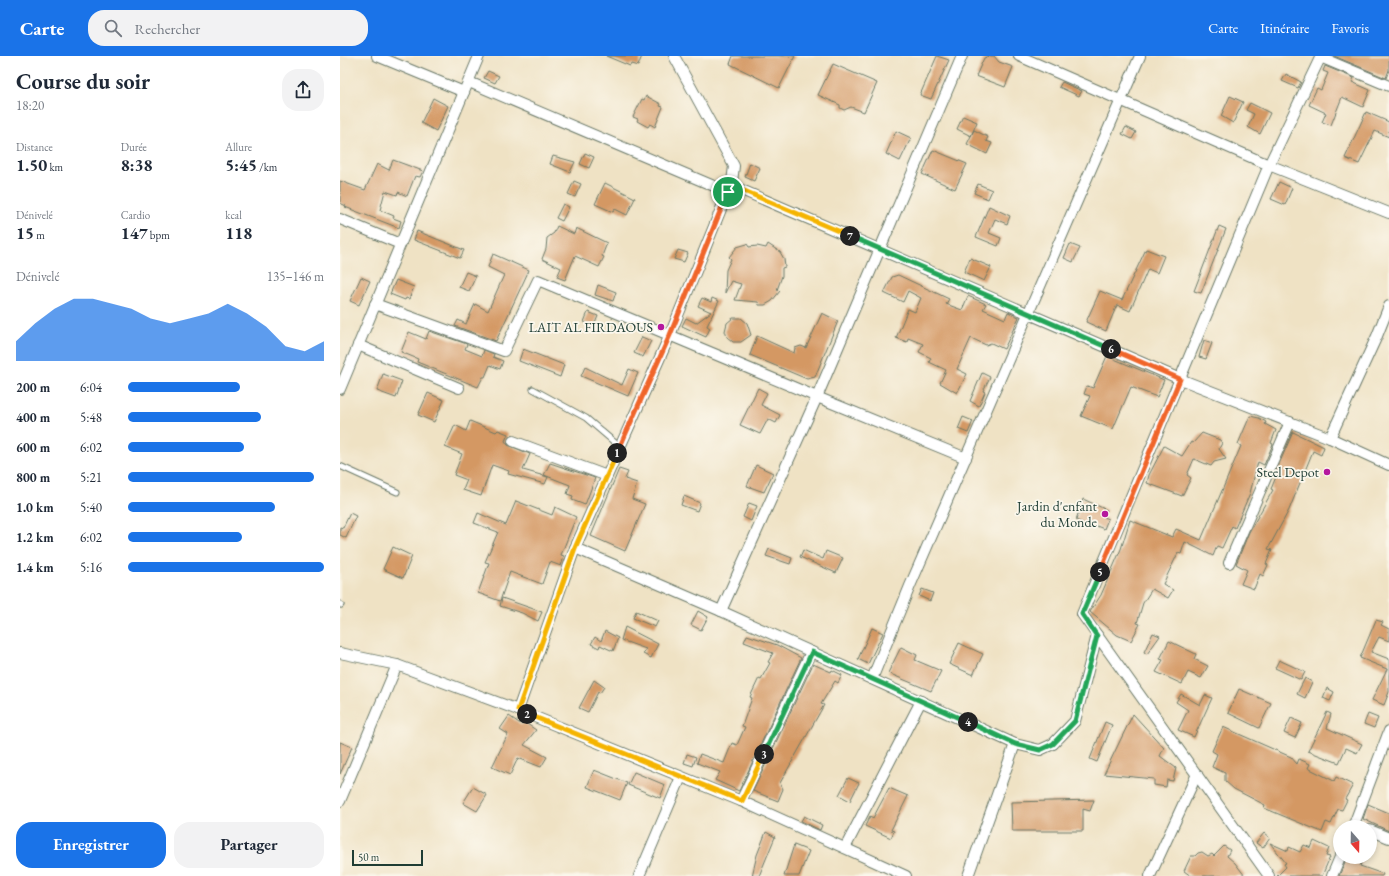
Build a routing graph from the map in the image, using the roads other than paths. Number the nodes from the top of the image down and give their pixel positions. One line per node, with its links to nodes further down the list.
1 (377, 56): 10 (street)
2 (480, 56): 8 (street)
3 (674, 56): 13 (street)
4 (962, 56): 17 (street)
5 (1019, 56): 11 (street)
6 (1140, 56): 11 (street)
7 (1320, 57): 9 (street); 12 (street)
8 (468, 82): 10 (street); 13 (street)
9 (1389, 86)
10 (464, 92): 16 (street)
11 (1121, 100): 12 (street); 20 (street)
12 (1269, 165): 14 (street); 23 (street)
13 (729, 188): 17 (street); 21 (street)
14 (1389, 213)
15 (340, 219): 16 (street)
16 (400, 244): 18 (street)
17 (880, 249): 20 (street); 27 (street)
18 (375, 304): 21 (street); 22 (street)
19 (1389, 306): 29 (street)
20 (1028, 313): 23 (street); 32 (street)
21 (670, 335): 27 (street); 31 (street)
22 (358, 345): 24 (street); 25 (street)
23 (1180, 379): 28 (street); 40 (street)
24 (459, 388)
25 (340, 389)
26 (533, 390): 31 (lane)
27 (817, 397): 32 (street); 39 (street)
28 (1290, 422): 29 (street); 38 (street)
29 (1330, 438): 33 (street)
30 (513, 441): 35 (street)
31 (620, 447): 35 (street)
32 (966, 458): 44 (street)
33 (1389, 465)
34 (340, 466): 36 (lane)
35 (607, 476): 37 (street)
36 (397, 492)
37 (575, 548): 39 (street); 46 (street)
38 (1229, 563)
39 (722, 611): 41 (street)
40 (1097, 636): 48 (street); 49 (street)
41 (812, 652): 44 (street); 52 (street)
42 (340, 653): 43 (street)
43 (397, 665): 46 (street); 51 (street)
44 (872, 679): 45 (street)
45 (921, 701): 48 (street); 56 (street)
46 (518, 710): 50 (street)
47 (1389, 731): 53 (street)
48 (1015, 744): 60 (street)
49 (1197, 774): 61 (street); 62 (street)
50 (681, 777): 52 (street); 58 (street)
51 (340, 801)
52 (742, 801): 56 (street)
53 (1359, 820)
54 (1377, 833): 55 (street)
55 (1389, 838)
56 (846, 848): 59 (street)
57 (1337, 864): 63 (street)
58 (639, 876)
59 (906, 876)
60 (968, 876)
61 (1150, 876)
62 (1269, 876)
63 (1332, 876)

